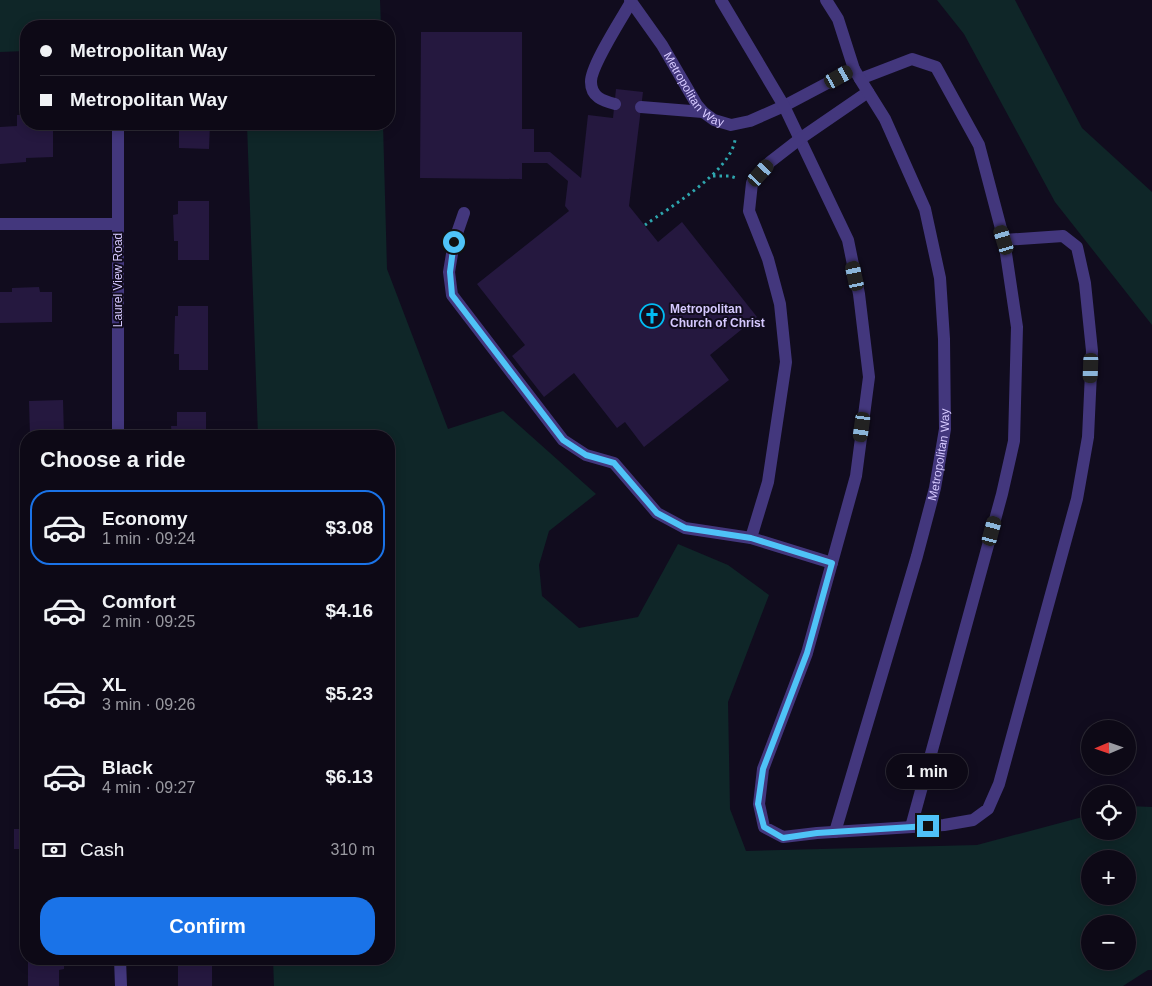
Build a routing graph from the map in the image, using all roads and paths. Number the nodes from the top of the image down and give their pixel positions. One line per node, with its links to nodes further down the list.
1 (721, 0): 7 (street)
2 (826, 0): 4 (street, Metropolitan Way)
3 (630, 1): 6 (street); 9 (street, Metropolitan Way)
4 (857, 74): 5 (street, Metropolitan Way); 7 (street, Metropolitan Way); 19 (street, Metropolitan Way)
5 (868, 92): 12 (street); 24 (street, Metropolitan Way)
6 (615, 104)
7 (784, 106): 10 (street, Metropolitan Way); 12 (street)
8 (641, 108): 9 (street)
9 (703, 112): 10 (street, Metropolitan Way)
10 (737, 123): 13 (path)
11 (118, 130): 17 (street, Laurel View Road)
12 (801, 138): 14 (street); 22 (street)
13 (712, 176): 14 (path); 18 (path)
14 (752, 183): 21 (street)
15 (464, 213): 21 (street)
16 (0, 224): 17 (street)
17 (118, 224): 20 (street, Laurel View Road)
18 (645, 225)
19 (1004, 240): 23 (street, Metropolitan Way); 23 (street)
20 (118, 430)
21 (751, 538): 22 (street)
22 (832, 563): 24 (street)
23 (911, 827): 24 (street)
24 (835, 832)
25 (120, 965): 26 (street)
26 (121, 986)

